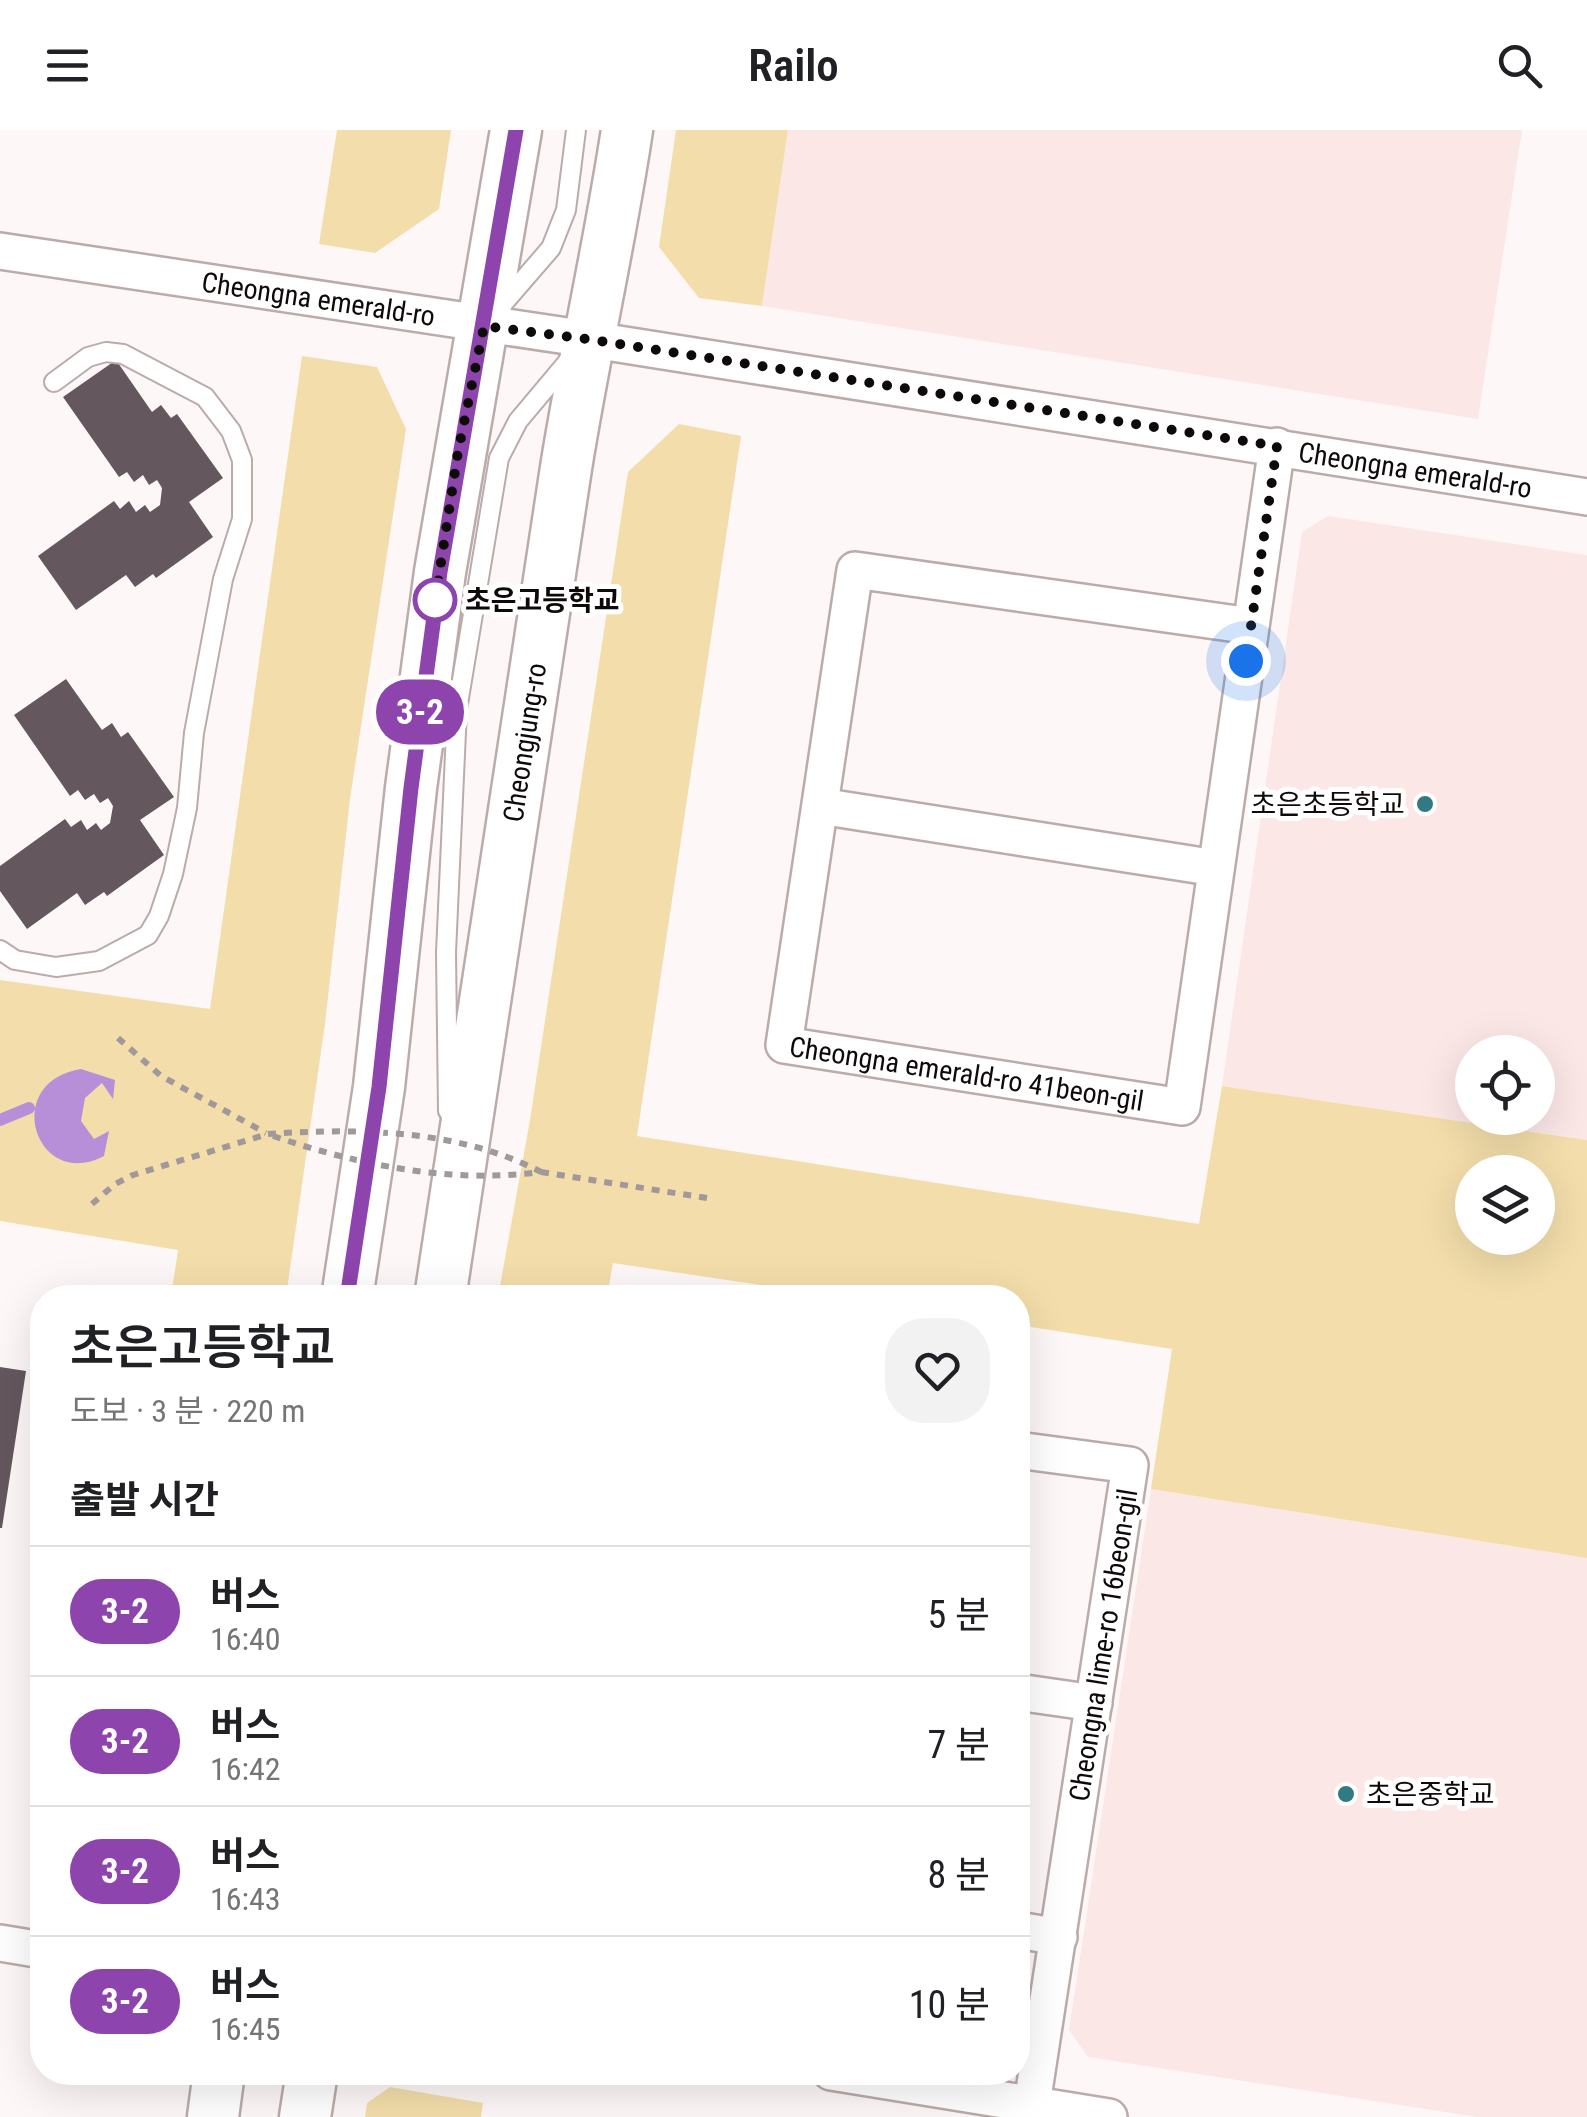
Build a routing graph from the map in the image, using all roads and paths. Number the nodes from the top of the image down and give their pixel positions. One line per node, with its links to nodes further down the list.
1 (516, 130): 5 (street)
2 (576, 130): 5 (lane)
3 (627, 130): 6 (street, Cheongjung-ro)
4 (0, 252): 5 (street, Cheongna emerald-ro)
5 (484, 326): 6 (street, Cheongna emerald-ro); 20 (street)
6 (587, 339): 8 (street, Cheongna emerald-ro); 19 (street, Cheongjung-ro); 19 (lane)
7 (54, 382): 13 (lane)
8 (1277, 446): 9 (street, Cheongna emerald-ro); 10 (street, Cheongna emerald-ro 41beon-gil)
9 (1587, 497)
10 (1251, 626): 11 (street, Cheongna emerald-ro 41beon-gil); 12 (street, Cheongna emerald-ro 41beon-gil)
11 (820, 806): 12 (street); 12 (street, Cheongna emerald-ro 41beon-gil)
12 (1216, 868)
13 (0, 950)
14 (118, 1038): 15 (path)
15 (268, 1134): 16 (path, bridge); 16 (path, bridge); 18 (path)
16 (541, 1172): 17 (path)
17 (713, 1199)
18 (92, 1204)
19 (451, 1216): 21 (street, Cheongjung-ro)
20 (349, 1285)
21 (442, 1285)
22 (1030, 1452): 24 (street, Cheongna lime-ro 16beon-gil)
23 (1030, 1694): 24 (street)
24 (1094, 1703): 26 (street, Cheongna lime-ro 16beon-gil)
25 (1030, 1932): 26 (street)
26 (1059, 1937): 32 (street, Cheongna lime-ro 16beon-gil)
27 (0, 1943): 28 (street)
28 (30, 1948)
29 (217, 2085): 33 (street)
30 (310, 2085): 34 (street)
31 (912, 2085): 32 (street)
32 (1032, 2104): 35 (street)
33 (213, 2117)
34 (305, 2117)
35 (1109, 2117)

